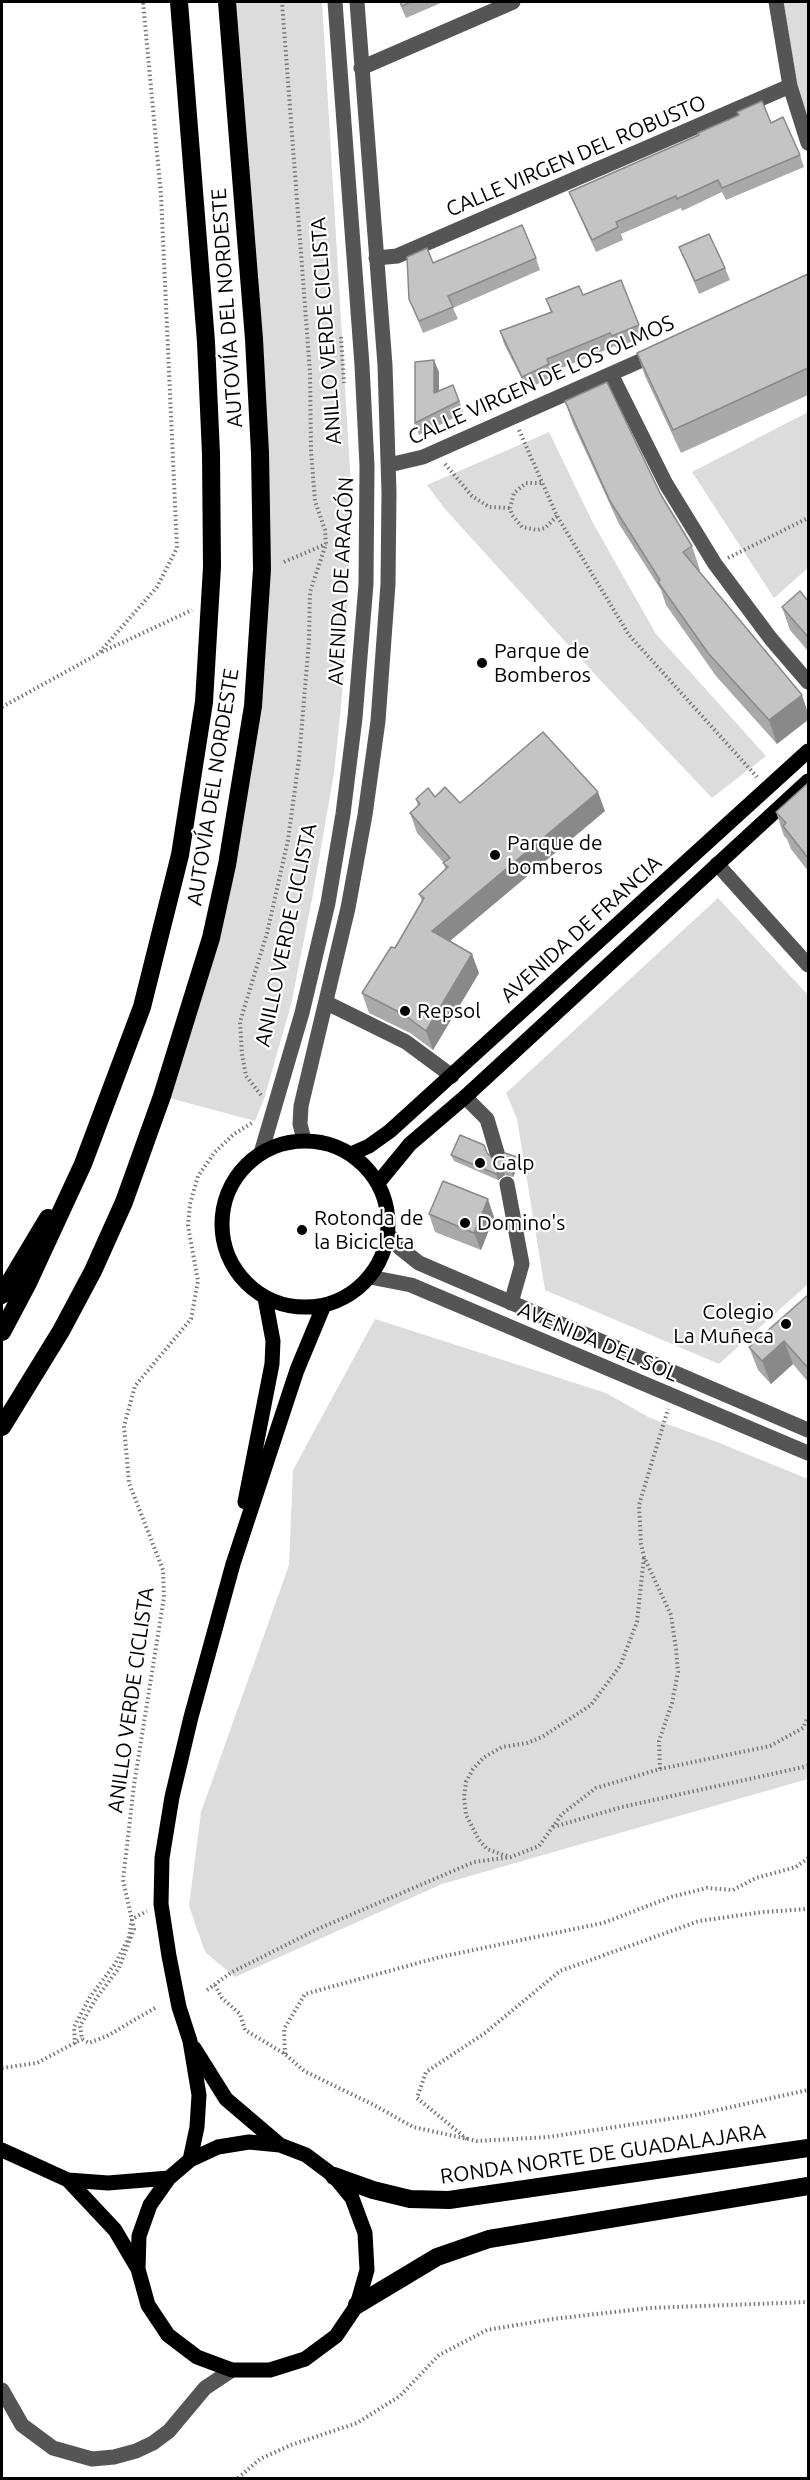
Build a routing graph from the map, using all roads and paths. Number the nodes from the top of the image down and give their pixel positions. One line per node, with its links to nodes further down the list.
1 (143, 2): 28 (path)
2 (179, 2): 45 (highway, AUTOVÍA DEL NORDESTE)
3 (227, 2): 56 (highway, AUTOVÍA DEL NORDESTE)
4 (282, 2): 24 (path)
5 (335, 2): 42 (street, AVENIDA DE ARAGÓN)
6 (357, 2): 9 (street, AVENIDA DE ARAGÓN)
7 (513, 2): 9 (street)
8 (776, 2): 10 (street)
9 (361, 68): 12 (street, AVENIDA DE ARAGÓN)
10 (790, 86): 11 (street); 12 (street, CALLE VIRGEN DEL ROBUSTO)
11 (808, 143)
12 (376, 258): 19 (street, AVENIDA DE ARAGÓN)
13 (341, 333): 16 (path, ANILLO VERDE CICLISTA)
14 (677, 344): 15 (street, CALLE VIRGEN DE LOS OLMOS)
15 (611, 374): 17 (street, CALLE VIRGEN DE LOS OLMOS); 26 (street)
16 (345, 392)
17 (513, 417): 18 (street, CALLE VIRGEN DE LOS OLMOS); 20 (path)
18 (435, 451): 19 (street, CALLE VIRGEN DE LOS OLMOS); 21 (path)
19 (389, 465): 36 (street, AVENIDA DE ARAGÓN)
20 (541, 483): 21 (path); 22 (path)
21 (510, 508): 22 (path)
22 (557, 516): 33 (path)
23 (808, 518): 26 (path)
24 (326, 544): 25 (path); 38 (path)
25 (284, 562)
26 (715, 564): 29 (street)
27 (192, 610): 28 (path)
28 (98, 654): 30 (path)
29 (808, 681)
30 (2, 707)
31 (808, 752): 33 (main road, AVENIDA DE FRANCIA)
32 (808, 781): 34 (main road, AVENIDA DE FRANCIA)
33 (767, 789): 37 (main road, AVENIDA DE FRANCIA)
34 (717, 864): 35 (street); 39 (main road, AVENIDA DE FRANCIA)
35 (808, 965)
36 (327, 1003): 37 (street); 41 (street, AVENIDA DE ARAGÓN)
37 (452, 1076): 43 (main road, AVENIDA DE FRANCIA)
38 (267, 1089)
39 (465, 1097): 44 (street); 46 (main road, AVENIDA DE FRANCIA)
40 (255, 1121): 69 (path, ANILLO VERDE CICLISTA)
41 (304, 1140): 42 (main road); 43 (main road)
42 (261, 1153): 51 (main road)
43 (351, 1154): 46 (main road)
44 (498, 1155)
45 (83, 1164): 50 (highway); 54 (highway, AUTOVÍA DEL NORDESTE)
46 (378, 1183): 48 (main road)
47 (507, 1184): 52 (street)
48 (388, 1234): 49 (main road); 52 (street, AVENIDA DEL SOL)
49 (370, 1276): 53 (main road); 55 (street, AVENIDA DEL SOL)
50 (2, 1294)
51 (265, 1298): 53 (main road); 60 (main road)
52 (511, 1303): 57 (street, AVENIDA DEL SOL)
53 (324, 1305): 60 (main road)
54 (2, 1332)
55 (672, 1396): 58 (street, AVENIDA DEL SOL); 59 (path)
56 (2, 1427)
57 (808, 1430)
58 (808, 1453)
59 (644, 1557): 63 (path); 65 (path)
60 (233, 1564): 67 (main road)
61 (808, 1718): 63 (path)
62 (808, 1766): 64 (path)
63 (660, 1769): 64 (path)
64 (552, 1827): 65 (path)
65 (511, 1857): 70 (path)
66 (808, 1858): 76 (path)
67 (161, 1904): 69 (path); 74 (main road)
68 (808, 1909): 79 (path)
69 (132, 1919): 73 (path, ANILLO VERDE CICLISTA); 75 (path)
70 (215, 1985): 71 (path); 76 (path)
71 (207, 1990)
72 (155, 2008): 73 (path)
73 (82, 2039): 75 (path)
74 (190, 2041): 80 (main road); 83 (main road)
75 (75, 2044): 77 (path)
76 (285, 2054): 79 (path)
77 (2, 2068)
78 (808, 2090): 79 (path)
79 (468, 2139)
80 (280, 2145): 83 (main road); 84 (main road)
81 (808, 2148): 84 (highway, RONDA NORTE DE GUADALAJARA)
82 (2, 2150): 86 (main road)
83 (190, 2160): 85 (main road)
84 (334, 2176): 90 (main road)
85 (169, 2178): 86 (main road); 88 (main road)
86 (68, 2180): 88 (main road)
87 (808, 2186): 90 (highway)
88 (138, 2270): 91 (main road)
89 (808, 2302): 93 (path)
90 (357, 2305): 91 (main road)
91 (232, 2370): 92 (street)
92 (2, 2390)
93 (238, 2478)

